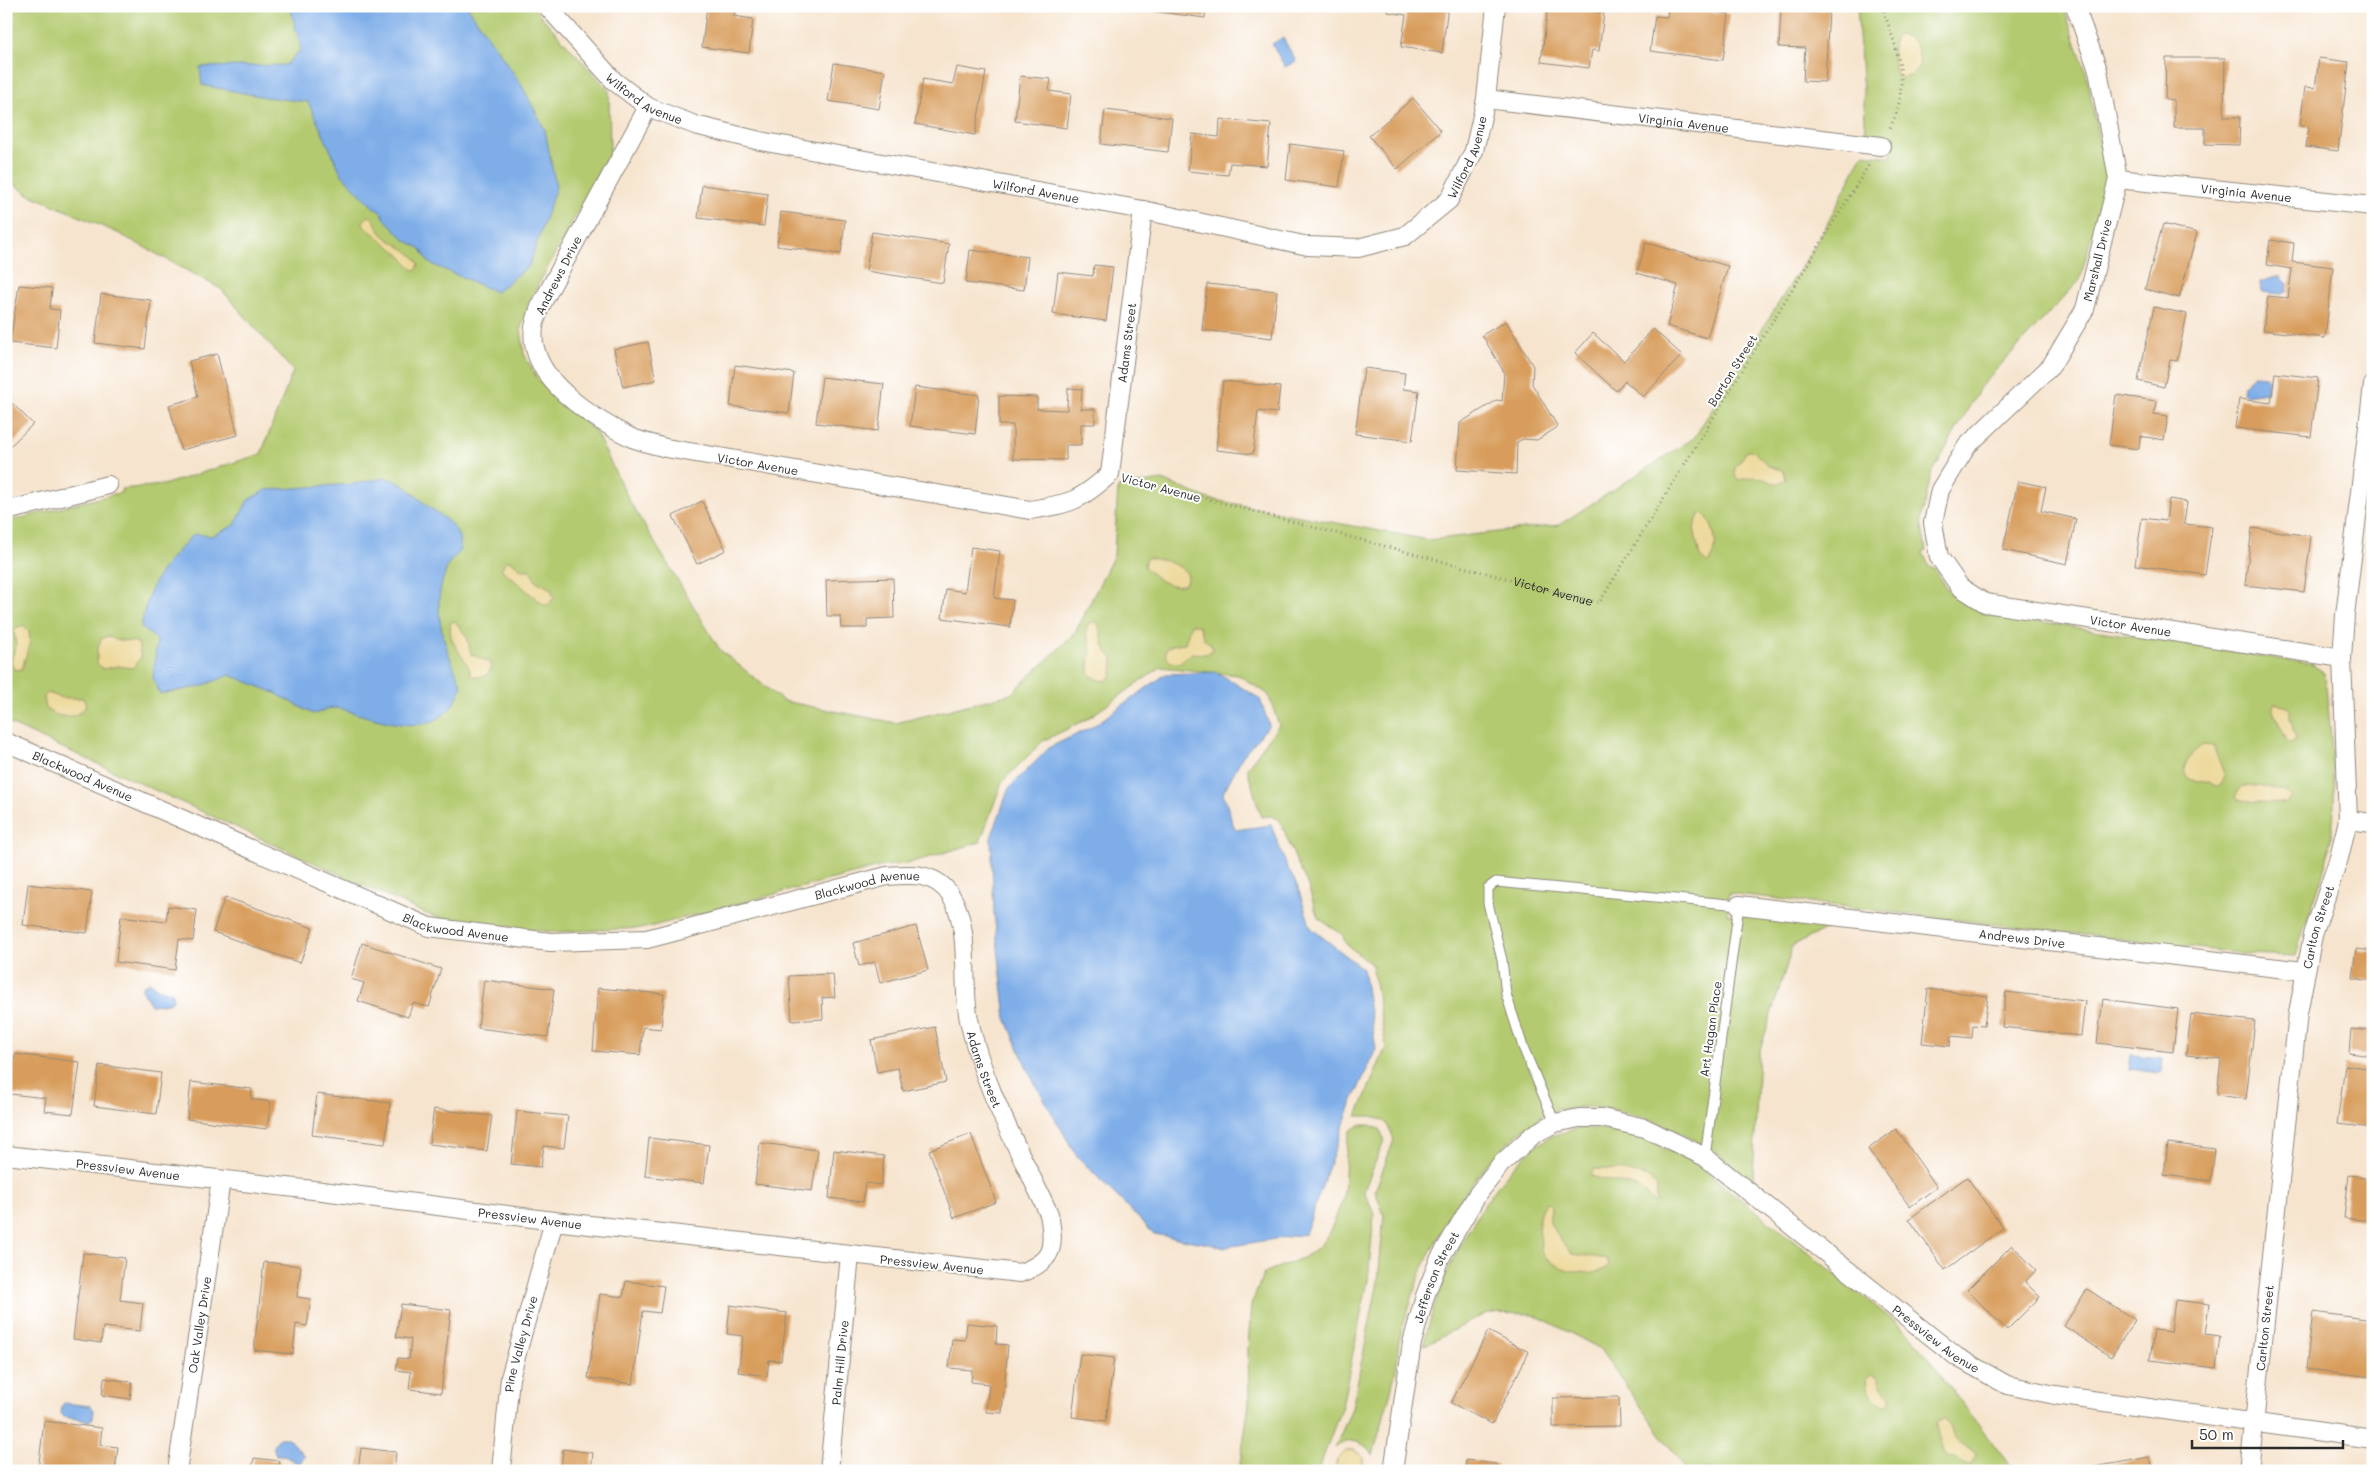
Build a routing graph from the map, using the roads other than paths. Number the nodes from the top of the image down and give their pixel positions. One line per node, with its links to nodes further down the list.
1 (547, 6): 5 (street, Wilford Avenue)
2 (1496, 6): 4 (street, Wilford Avenue)
3 (2075, 6): 7 (street, Marshall Drive)
4 (1486, 99): 6 (street, Virginia Avenue); 9 (street, Wilford Avenue)
5 (648, 107): 9 (street, Wilford Avenue); 11 (street, Andrews Drive)
6 (1881, 146)
7 (2118, 179): 8 (street, Virginia Avenue); 15 (street, Marshall Drive)
8 (2373, 206)
9 (1143, 210): 12 (street, Adams Street)
10 (2373, 384): 16 (street, Carlton Street)
11 (666, 448): 12 (street, Victor Avenue)
12 (1110, 474)
13 (108, 485): 14 (street)
14 (6, 510)
15 (1939, 556): 16 (street, Victor Avenue)
16 (2342, 658): 18 (street, Carlton Street)
17 (6, 742): 20 (street, Blackwood Avenue)
18 (2348, 820): 19 (street); 22 (street, Carlton Street)
19 (2373, 823)
20 (934, 879): 29 (street, Adams Street)
21 (1739, 905): 22 (street, Andrews Drive); 23 (lane); 25 (lane, Art Hagan Place)
22 (2304, 971): 30 (street, Carlton Street)
23 (1555, 1123): 25 (street, Pressview Avenue); 35 (street, Jefferson Street)
24 (6, 1155): 26 (street, Pressview Avenue)
25 (1705, 1157): 30 (street, Pressview Avenue)
26 (221, 1180): 27 (street, Pressview Avenue); 32 (street, Oak Valley Drive)
27 (554, 1221): 28 (street, Pressview Avenue); 33 (street, Pine Valley Drive)
28 (850, 1255): 29 (street, Pressview Avenue); 34 (street, Palm Hill Drive)
29 (1049, 1256)
30 (2254, 1424): 31 (street, Pressview Avenue); 36 (street, Carlton Street)
31 (2373, 1439)
32 (177, 1471)
33 (501, 1471)
34 (829, 1471)
35 (1394, 1471)
36 (2249, 1471)

